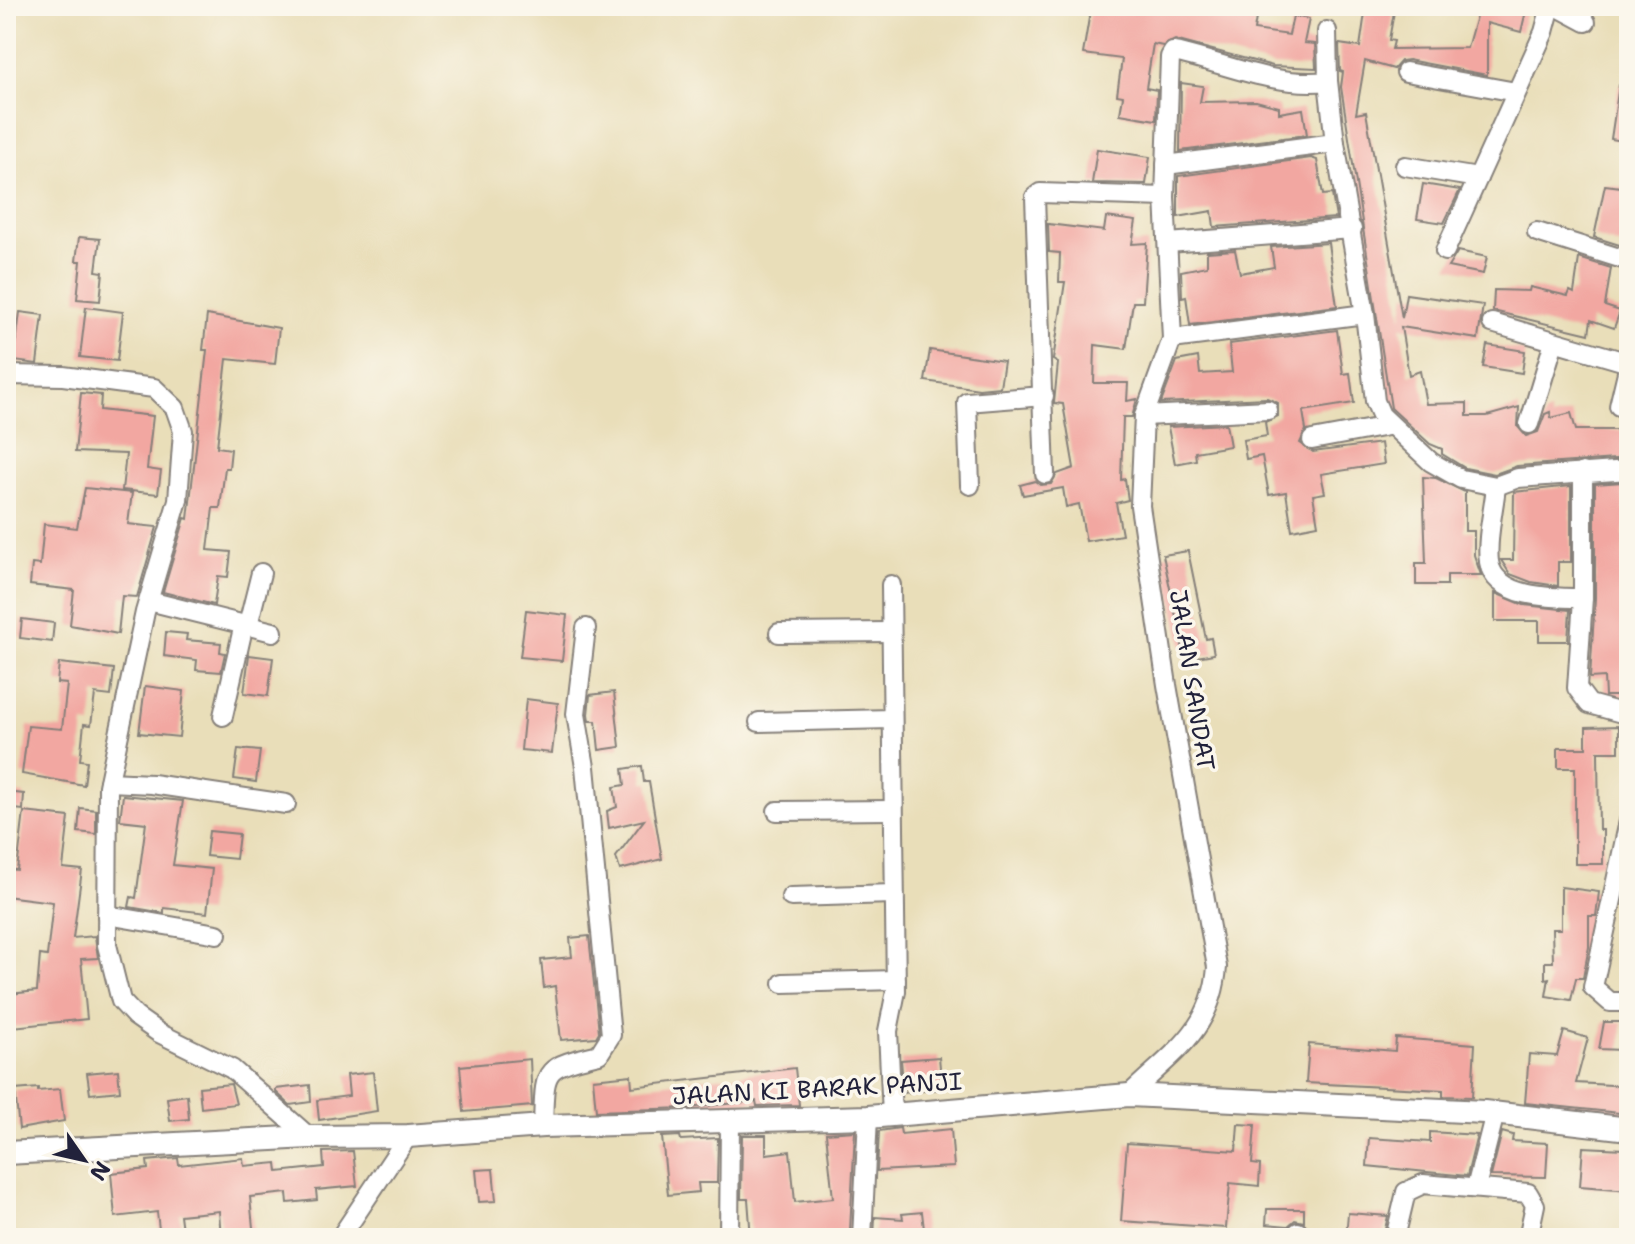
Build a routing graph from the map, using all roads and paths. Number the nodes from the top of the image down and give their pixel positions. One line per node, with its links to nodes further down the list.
1 (1554, 6): 2 (street); 6 (street)
2 (1586, 22)
3 (1327, 31): 5 (street)
4 (1406, 72): 6 (street)
5 (1328, 81): 7 (street); 8 (street, JALAN SANDAT)
6 (1516, 92): 10 (street)
7 (1335, 143): 8 (street); 12 (street)
8 (1166, 165): 11 (street, JALAN SANDAT)
9 (1405, 166): 10 (street)
10 (1478, 178): 15 (street)
11 (1165, 197): 14 (street, JALAN SANDAT); 23 (street)
12 (1352, 229): 14 (street); 17 (street)
13 (1537, 232): 16 (street)
14 (1168, 243): 19 (street, JALAN SANDAT)
15 (1445, 251)
16 (1629, 261)
17 (1365, 314): 19 (street); 28 (street)
18 (1492, 323): 20 (street)
19 (1172, 339): 26 (street, JALAN SANDAT)
20 (1554, 342): 21 (street); 27 (street)
21 (1629, 363): 24 (street)
22 (6, 375): 38 (street)
23 (1044, 396): 32 (street); 33 (street)
24 (1619, 406)
25 (1268, 410): 26 (street)
26 (1144, 416): 60 (street, JALAN SANDAT)
27 (1529, 424)
28 (1388, 426): 29 (street); 34 (street)
29 (1312, 440)
30 (1629, 470): 31 (street)
31 (1583, 472): 34 (street); 37 (street)
32 (1045, 474)
33 (970, 485)
34 (1496, 486): 37 (street)
35 (261, 573): 39 (street)
36 (891, 585): 42 (street)
37 (1583, 598): 44 (street)
38 (149, 601): 39 (street); 48 (street)
39 (246, 625): 41 (street); 45 (street)
40 (586, 628): 65 (street)
41 (273, 632)
42 (891, 632): 43 (street); 46 (street)
43 (779, 633)
44 (1629, 715)
45 (223, 716)
46 (892, 719): 47 (street); 50 (street)
47 (759, 722)
48 (109, 782): 49 (street); 55 (street)
49 (286, 804)
50 (893, 810): 51 (street); 53 (street)
51 (777, 811)
52 (1629, 821): 59 (street)
53 (894, 894): 54 (street); 57 (street)
54 (791, 897)
55 (107, 915): 56 (street); 68 (street)
56 (217, 934)
57 (896, 980): 58 (street); 62 (street)
58 (783, 983)
59 (1629, 1002)
60 (1129, 1095): 61 (street, JALAN KI BARAK PANJI); 62 (street, JALAN KI BARAK PANJI)
61 (1495, 1113): 66 (street, JALAN KI BARAK PANJI); 70 (street)
62 (892, 1115): 63 (street, JALAN KI BARAK PANJI)
63 (868, 1117): 64 (street, JALAN KI BARAK PANJI); 73 (street)
64 (730, 1121): 65 (street, JALAN KI BARAK PANJI); 72 (street)
65 (543, 1126): 67 (street, JALAN KI BARAK PANJI)
66 (1629, 1129)
67 (408, 1136): 68 (street, JALAN KI BARAK PANJI); 71 (street)
68 (309, 1137): 69 (street, JALAN KI BARAK PANJI)
69 (6, 1153)
70 (1476, 1188): 74 (street); 75 (street)
71 (340, 1238)
72 (729, 1238)
73 (862, 1238)
74 (1395, 1238)
75 (1528, 1238)

